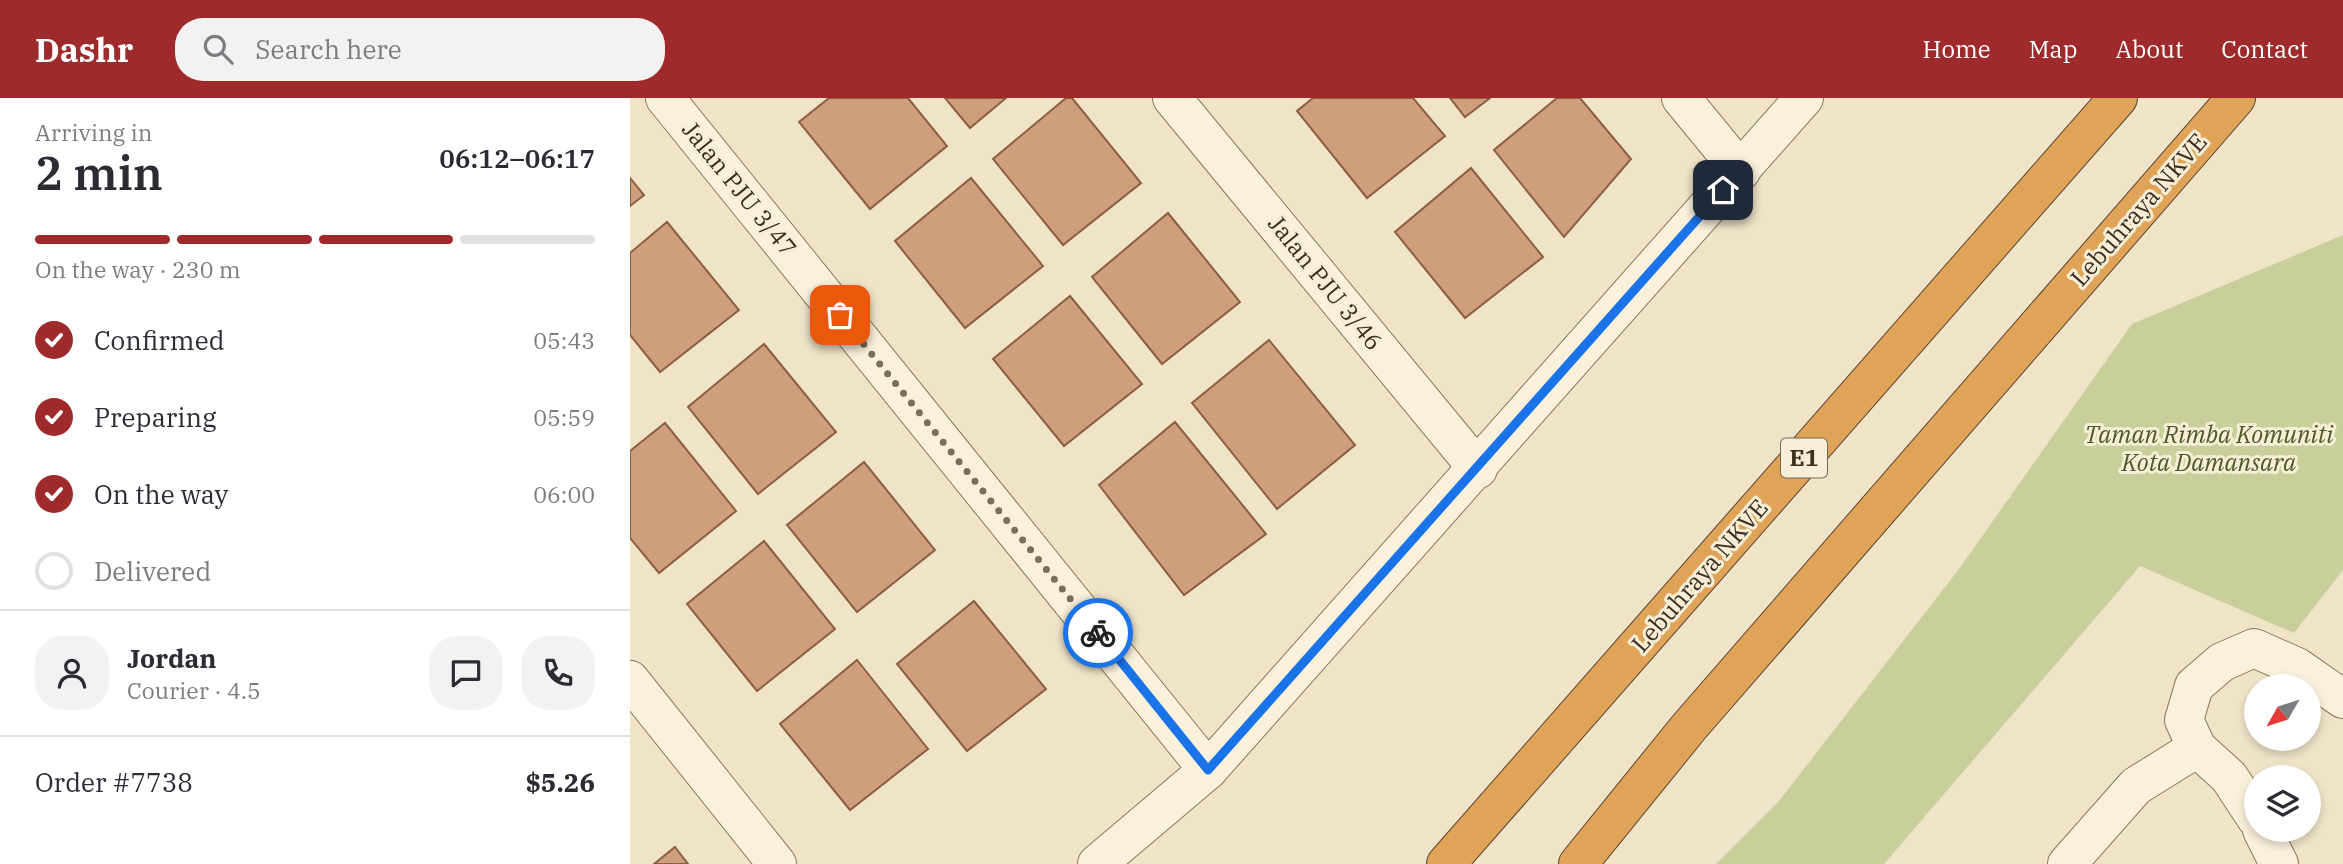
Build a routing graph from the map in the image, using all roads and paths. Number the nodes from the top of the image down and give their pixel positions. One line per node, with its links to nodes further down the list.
1 (665, 98): 12 (street, Jalan PJU 3/47)
2 (1172, 98): 8 (street, Jalan PJU 3/46)
3 (1681, 98): 7 (street)
4 (1804, 98): 7 (street)
5 (2118, 98): 17 (highway, Lebuhraya NKVE / E1)
6 (2236, 98): 18 (highway, Lebuhraya NKVE)
7 (1741, 171): 8 (street)
8 (1478, 469): 12 (street)
9 (630, 680): 15 (street)
10 (2343, 699): 11 (street)
11 (2197, 748): 13 (street); 19 (street)
12 (1208, 770): 16 (street)
13 (2244, 800)
14 (2268, 842): 20 (street)
15 (777, 864)
16 (1097, 864)
17 (1446, 864)
18 (1578, 864)
19 (2067, 864)
20 (2279, 864)

